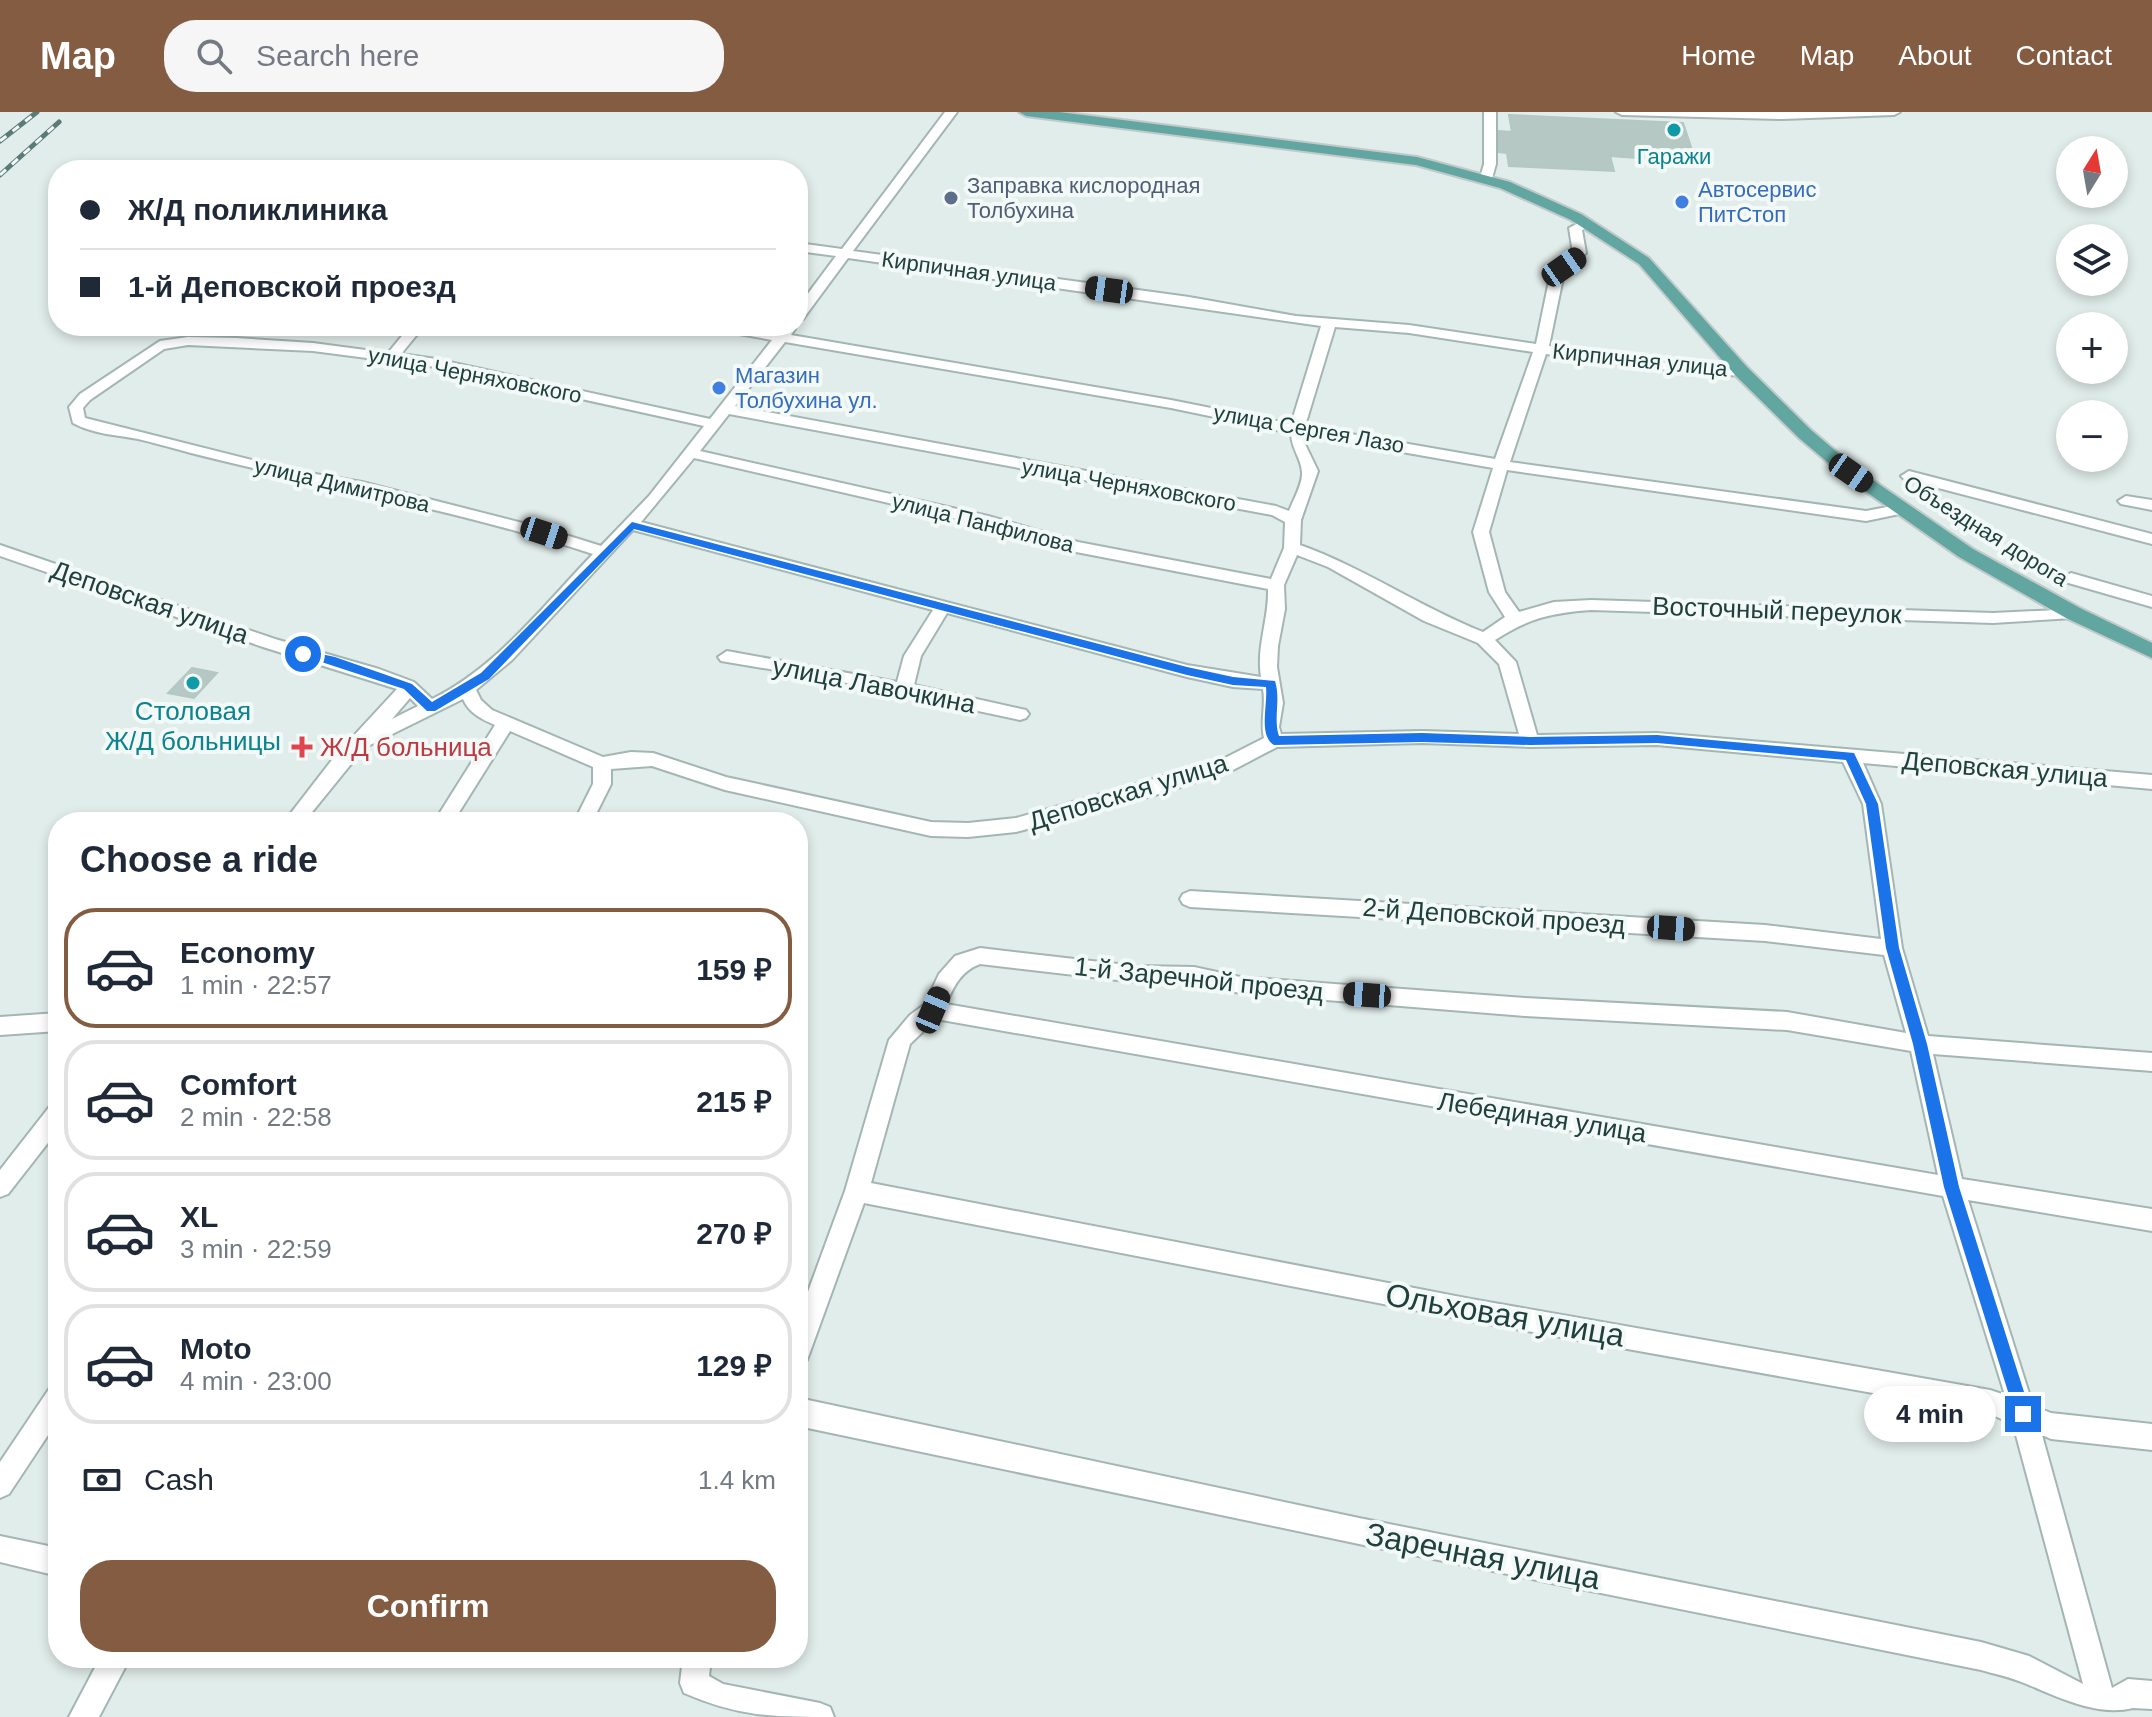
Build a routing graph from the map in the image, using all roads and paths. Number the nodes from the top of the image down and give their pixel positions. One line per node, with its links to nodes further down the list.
1 (951, 112): 11 (street)
2 (1026, 112): 8 (main road, Объездная дорога)
3 (1490, 112): 8 (street)
4 (1622, 112): 5 (street)
5 (1637, 112): 7 (street)
6 (1892, 112): 7 (street)
7 (1752, 114)
8 (1486, 178): 9 (main road, Объездная дорога)
9 (1586, 223): 17 (street, Кирпичная улица); 19 (main road, Объездная дорога)
10 (808, 248): 11 (street, Кирпичная улица)
11 (845, 254): 12 (street); 13 (street, Кирпичная улица)
12 (808, 303)
13 (1329, 323): 17 (street, Кирпичная улица); 23 (street)
14 (808, 335): 23 (street, улица Сергея Лазо)
15 (409, 336): 18 (street)
16 (783, 336): 20 (street)
17 (1539, 349): 19 (street, Кирпичная улица); 25 (street, Кирпичная улица)
18 (392, 356): 21 (street, улица Черняховского); 22 (street, улица Черняховского)
19 (1741, 371): 29 (main road, Объездная дорога)
20 (726, 409): 22 (street); 30 (street, улица Черняховского)
21 (78, 420): 35 (street, улица Димитрова)
22 (713, 424): 24 (street)
23 (1299, 430): 25 (street, улица Сергея Лазо); 30 (street)
24 (691, 453): 31 (street); 37 (street, улица Панфилова)
25 (1501, 465): 29 (street, улица Сергея Лазо); 41 (street, Кирпичная улица)
26 (1909, 476): 32 (street)
27 (2126, 501): 28 (street)
28 (2152, 505)
29 (1903, 509): 40 (main road, Объездная дорога)
30 (1293, 520): 33 (street)
31 (632, 525): 35 (street); 39 (street)
32 (2152, 539)
33 (1292, 548): 37 (street); 42 (street)
34 (0, 550): 46 (street, Деповская улица)
35 (605, 553): 47 (street)
36 (2071, 578): 38 (street)
37 (1276, 585): 45 (street)
38 (2152, 602)
39 (943, 607): 45 (street); 48 (street)
40 (2073, 613): 41 (street, Восточный переулок); 43 (main road, Объездная дорога)
41 (1515, 619): 42 (street)
42 (1484, 639): 53 (street)
43 (2149, 650)
44 (727, 657): 48 (street, улица Лавочкина)
45 (1271, 684): 52 (street)
46 (408, 686): 49 (street, Деповская улица); 54 (street)
47 (467, 689): 49 (street); 51 (street, Деповская улица)
48 (905, 689): 50 (street, улица Лавочкина)
49 (431, 708): 54 (street)
50 (1020, 714)
51 (506, 723): 56 (street, Деповская улица); 59 (street)
52 (1274, 741): 53 (street, Деповская улица); 56 (street, Деповская улица)
53 (1530, 741): 55 (street, Деповская улица)
54 (360, 743): 58 (street)
55 (1850, 756): 57 (street, Деповская улица); 62 (street)
56 (602, 764): 60 (street)
57 (2152, 782)
58 (301, 812)
59 (449, 812)
60 (588, 812)
61 (1190, 899): 62 (street, 2-й Деповской проезд)
62 (1892, 948): 66 (street)
63 (933, 1010): 66 (street, 1-й Заречной проезд); 70 (street, Лебединая улица); 71 (street, 1-й Заречной проезд)
64 (48, 1023): 65 (street)
65 (0, 1026)
66 (1920, 1044): 67 (street, 1-й Заречной проезд); 70 (street)
67 (2152, 1062)
68 (48, 1126): 69 (street)
69 (0, 1187)
70 (1952, 1187): 72 (street, Лебединая улица); 76 (street)
71 (857, 1191): 73 (street, 1-й Заречной проезд); 76 (street, Ольховая улица)
72 (2152, 1220)
73 (808, 1325)
74 (48, 1413): 78 (street)
75 (808, 1413): 84 (street, Заречная улица)
76 (2023, 1414): 77 (street, Ольховая улица); 84 (street)
77 (2152, 1437)
78 (0, 1485)
79 (0, 1549): 80 (street)
80 (48, 1560)
81 (110, 1668): 85 (street)
82 (696, 1670): 86 (street)
83 (2152, 1695): 84 (street)
84 (2105, 1715)
85 (83, 1717)
86 (820, 1717)

